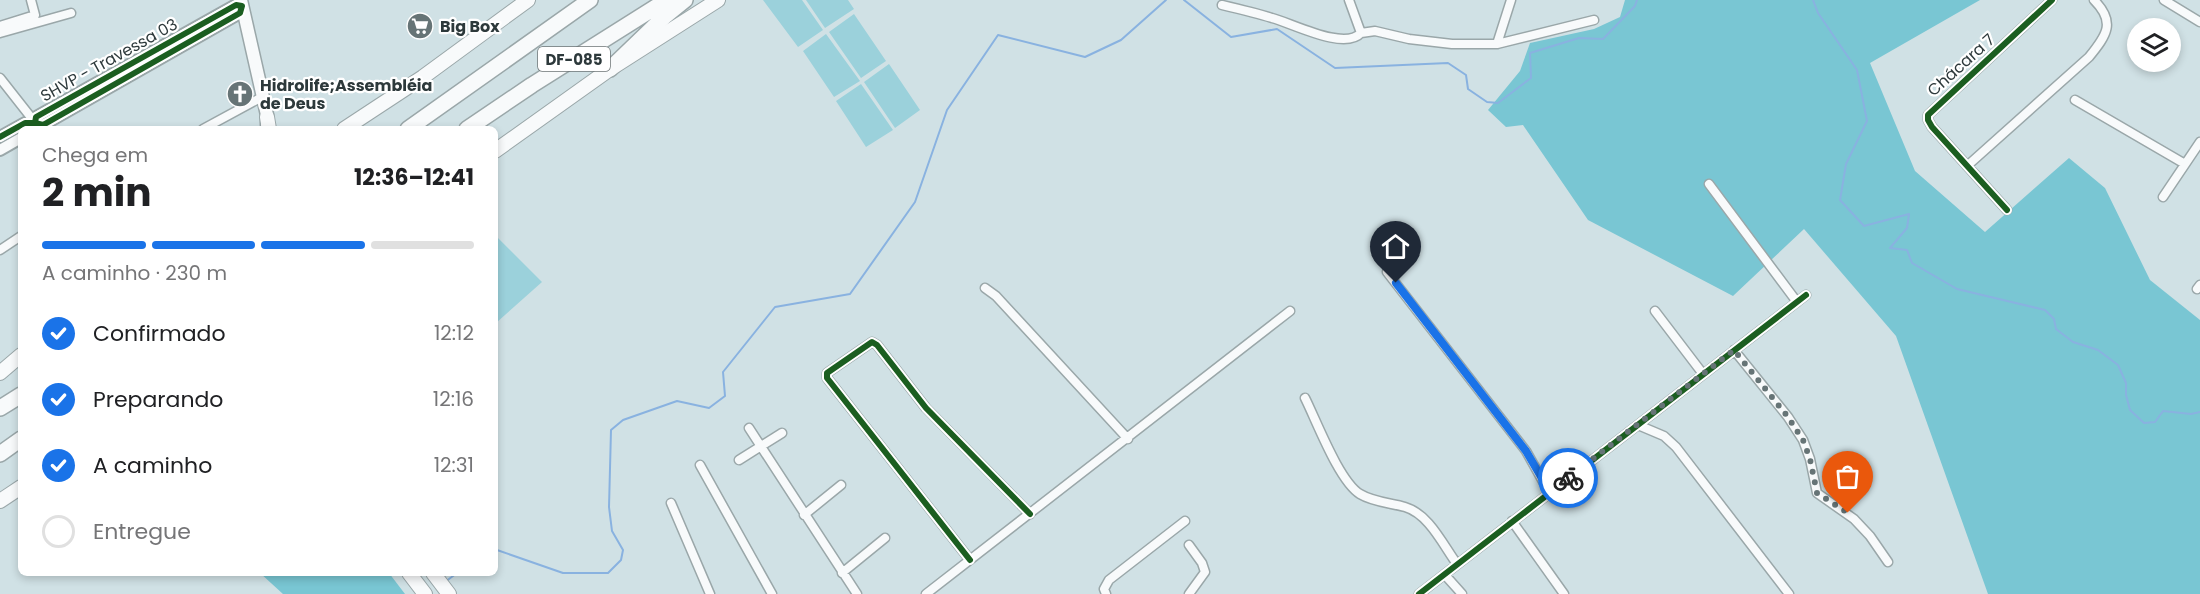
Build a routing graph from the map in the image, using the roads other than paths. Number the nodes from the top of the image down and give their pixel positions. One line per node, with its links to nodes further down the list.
1 (30, 0): 17 (street)
2 (528, 0): 29 (main road)
3 (590, 0): 30 (highway, DF-085)
4 (667, 0): 31 (highway, DF-085)
5 (685, 0): 21 (highway)
6 (718, 0): 21 (main road)
7 (1349, 0): 19 (street)
8 (1511, 0): 20 (street)
9 (2052, 0): 39 (street, Chácara 7)
10 (2094, 0): 39 (street)
11 (2164, 0): 16 (street)
12 (242, 3): 23 (main road); 26 (street, SHVP - Travessa 03)
13 (1222, 5): 19 (street)
14 (71, 13): 18 (street)
15 (1594, 20): 20 (street)
16 (2200, 22)
17 (0, 26)
18 (0, 33)
19 (1361, 33): 20 (street)
20 (1497, 44)
21 (610, 69): 36 (main road)
22 (0, 78): 25 (street)
23 (262, 97): 27 (street); 28 (main road)
24 (2075, 100): 38 (street)
25 (35, 126)
26 (36, 126)
27 (209, 126)
28 (269, 126)
29 (349, 126)
30 (412, 126)
31 (471, 126)
32 (18, 127): 33 (street, SHVP - Travessa 03)
33 (0, 137)
34 (18, 140): 37 (street)
35 (2200, 142): 38 (street)
36 (498, 149)
37 (0, 150)
38 (2185, 164): 41 (street)
39 (1967, 166): 42 (street, Chácara 7)
40 (1709, 184): 48 (street)
41 (2163, 197)
42 (2007, 210)
43 (18, 238): 44 (street)
44 (0, 250)
45 (1387, 272): 69 (street)
46 (985, 288): 61 (street)
47 (1806, 295): 48 (street)
48 (1797, 302): 51 (street)
49 (1290, 311): 61 (street)
50 (1654, 311): 54 (street)
51 (1734, 350): 54 (street); 79 (street)
52 (18, 358): 53 (main road)
53 (0, 373)
54 (1703, 374): 58 (street)
55 (18, 397): 57 (highway)
56 (1305, 398): 80 (street)
57 (0, 408)
58 (1638, 425): 69 (street); 96 (street)
59 (749, 428): 63 (street)
60 (782, 433): 63 (street)
61 (1128, 439): 72 (street)
62 (18, 441): 64 (highway)
63 (761, 446): 65 (street); 73 (street)
64 (0, 454)
65 (739, 460)
66 (700, 465): 88 (street)
67 (841, 485): 73 (street)
68 (18, 489): 70 (main road)
69 (1550, 492): 75 (street)
70 (0, 501)
71 (671, 503): 87 (street)
72 (1030, 514): 78 (street); 78 (street)
73 (804, 515): 81 (street)
74 (1185, 520): 91 (street)
75 (1512, 521): 80 (street); 95 (street)
76 (885, 538): 81 (street)
77 (1189, 545): 92 (street)
78 (970, 560): 90 (street)
79 (1888, 562)
80 (1457, 564): 82 (street)
81 (842, 573): 89 (street)
82 (1445, 575): 93 (street); 94 (street)
83 (411, 576): 85 (main road)
84 (436, 576): 86 (main road)
85 (421, 590)
86 (449, 594)
87 (710, 594)
88 (772, 594)
89 (857, 594)
90 (926, 594)
91 (1106, 594)
92 (1189, 594)
93 (1419, 594)
94 (1462, 594)
95 (1564, 594)
96 (1789, 594)

